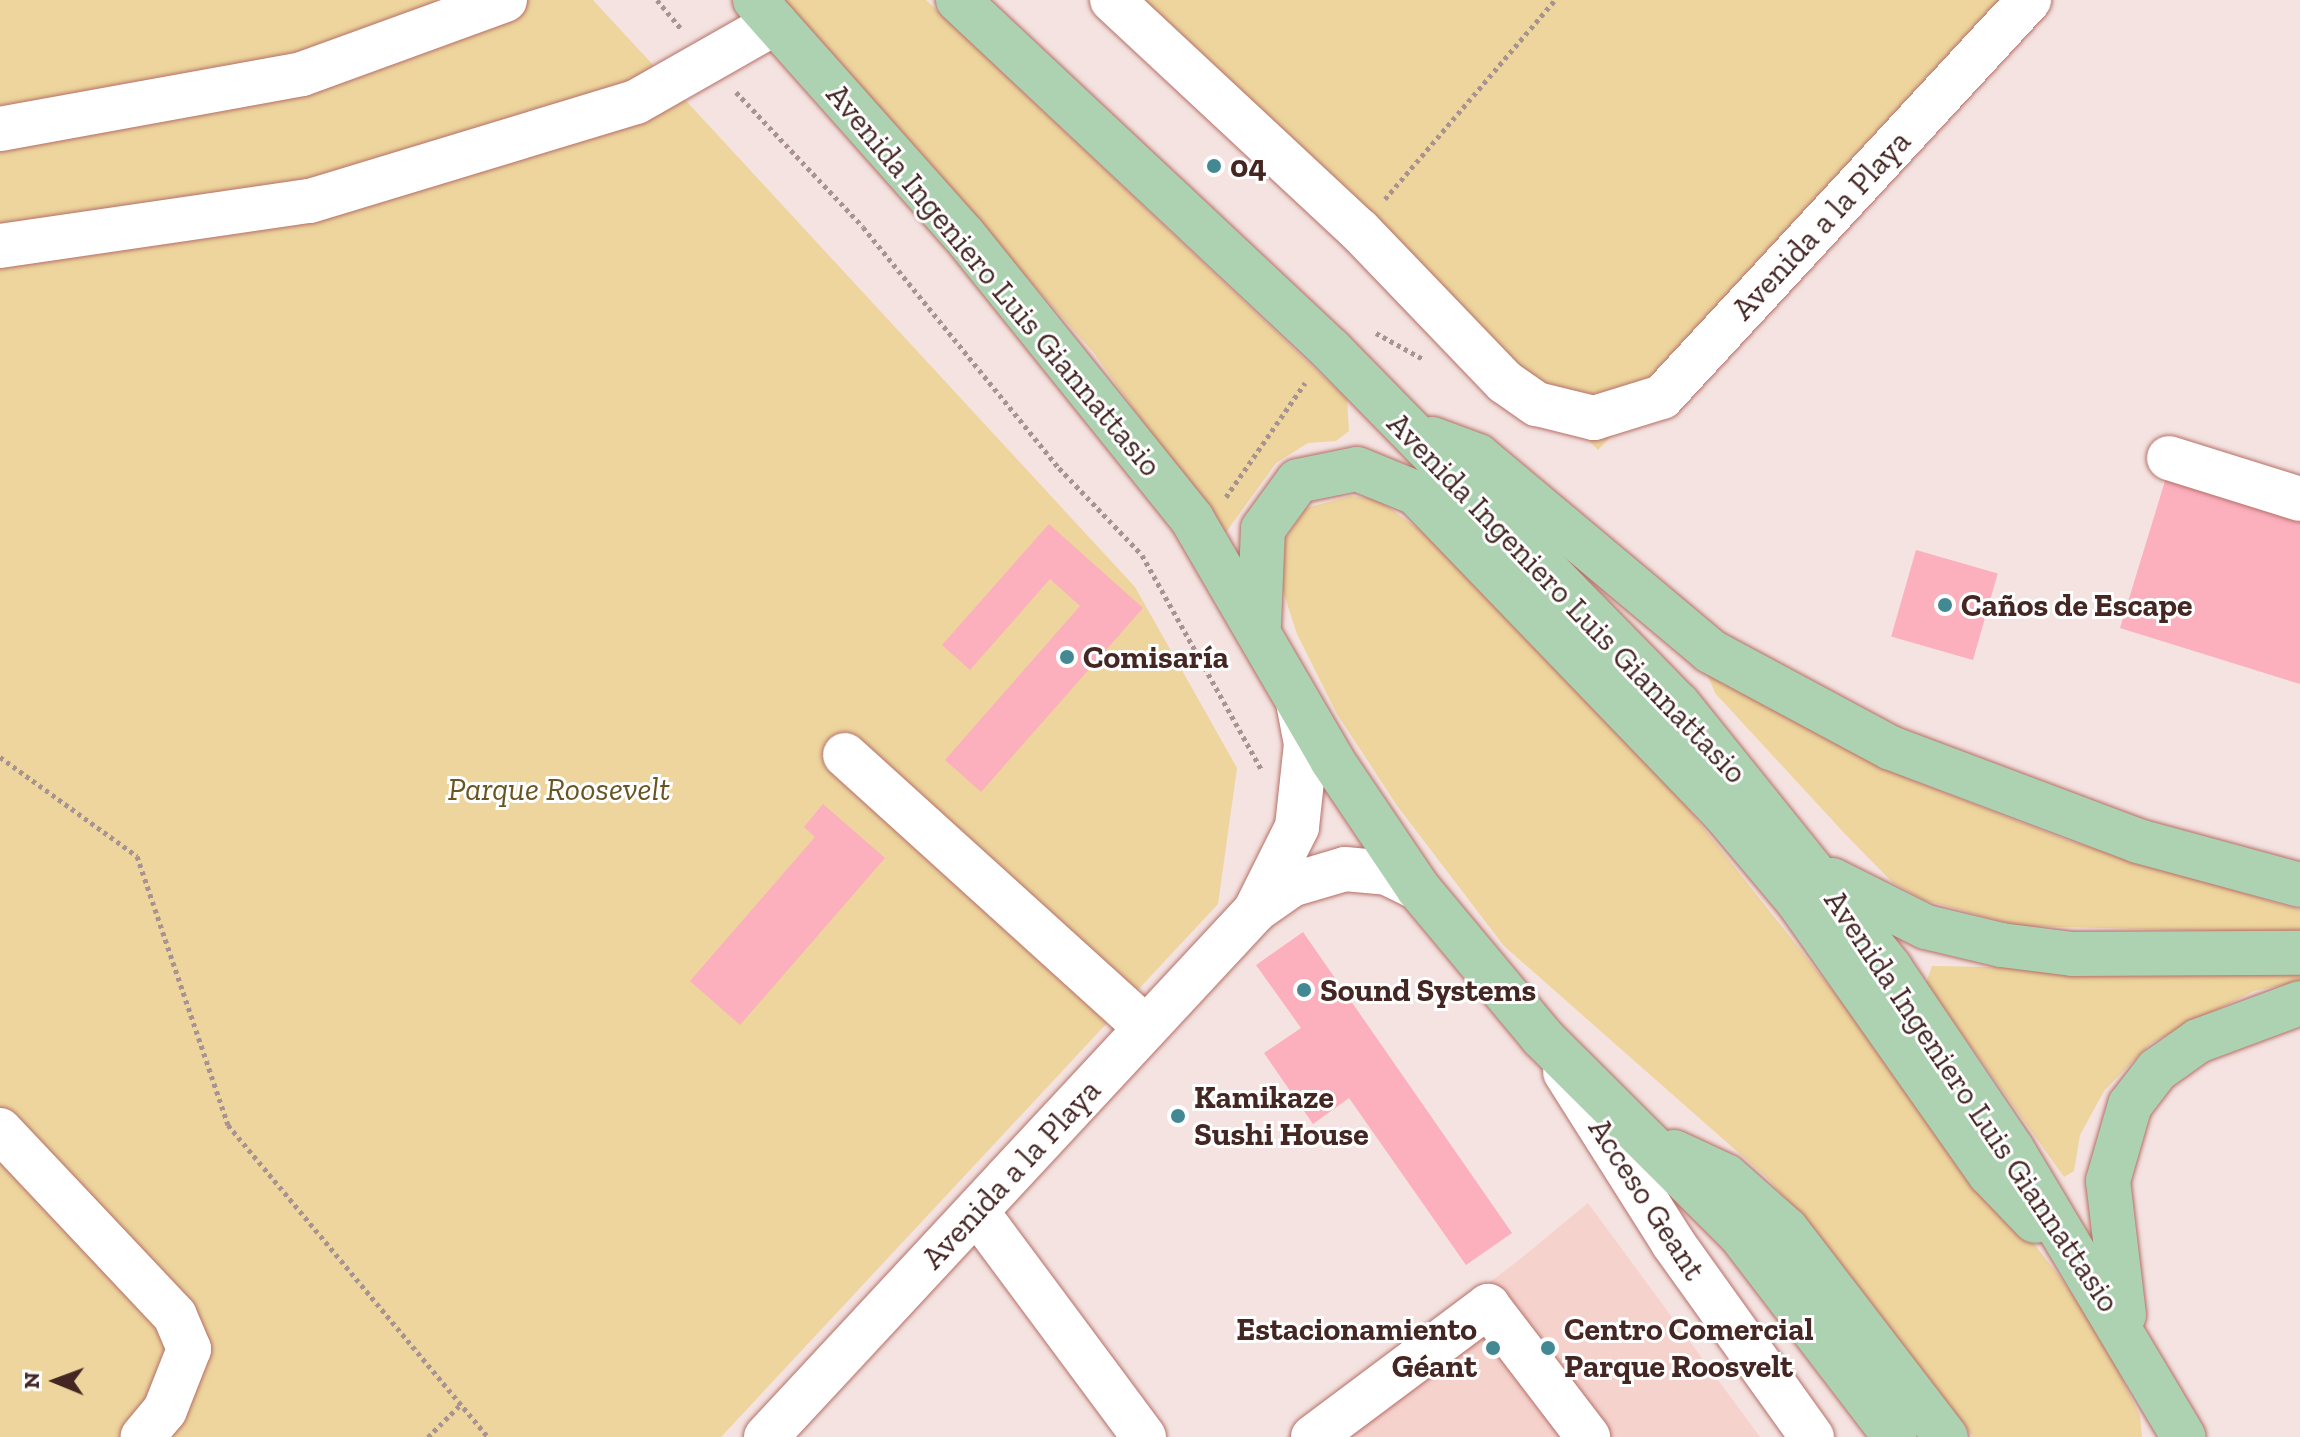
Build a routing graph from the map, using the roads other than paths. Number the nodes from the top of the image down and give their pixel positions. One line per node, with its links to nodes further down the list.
1 (505, 0): 6 (street)
2 (958, 0): 8 (main road, Avenida Ingeniero Luis Giannattasio)
3 (1112, 0): 4 (street, Avenida a la Playa)
4 (2029, 0)
5 (765, 11): 7 (street); 11 (main road, Avenida Ingeniero Luis Giannattasio)
6 (0, 129)
7 (0, 246)
8 (1407, 431): 15 (main road, Avenida Ingeniero Luis Giannattasio); 16 (main road)
9 (2169, 458): 10 (street)
10 (2300, 499)
11 (1260, 628): 12 (main road, Avenida Ingeniero Luis Giannattasio); 14 (main road)
12 (1298, 702): 17 (main road, Avenida Ingeniero Luis Giannattasio); 18 (street)
13 (845, 755): 21 (street)
14 (1723, 812): 15 (main road); 26 (main road)
15 (1819, 873): 19 (main road); 26 (main road, Avenida Ingeniero Luis Giannattasio)
16 (2300, 885)
17 (1418, 888): 18 (street); 22 (main road, Avenida Ingeniero Luis Giannattasio)
18 (1255, 911): 21 (street, Avenida a la Playa)
19 (2300, 953)
20 (2300, 1003): 27 (main road)
21 (1146, 1028): 25 (street, Avenida a la Playa)
22 (1542, 1037): 24 (main road, Avenida Ingeniero Luis Giannattasio); 34 (street, Acceso Geant)
23 (0, 1130): 29 (street)
24 (1650, 1141): 35 (main road, Avenida Ingeniero Luis Giannattasio); 36 (main road)
25 (977, 1212): 30 (street, Avenida a la Playa); 31 (street)
26 (2077, 1256): 27 (main road, Avenida Ingeniero Luis Giannattasio)
27 (2127, 1334): 28 (main road, Avenida Ingeniero Luis Giannattasio)
28 (2173, 1427)
29 (142, 1437)
30 (766, 1437)
31 (1144, 1437)
32 (1313, 1437): 33 (street)
33 (1588, 1437)
34 (1812, 1437)
35 (1895, 1437)
36 (1946, 1437)

